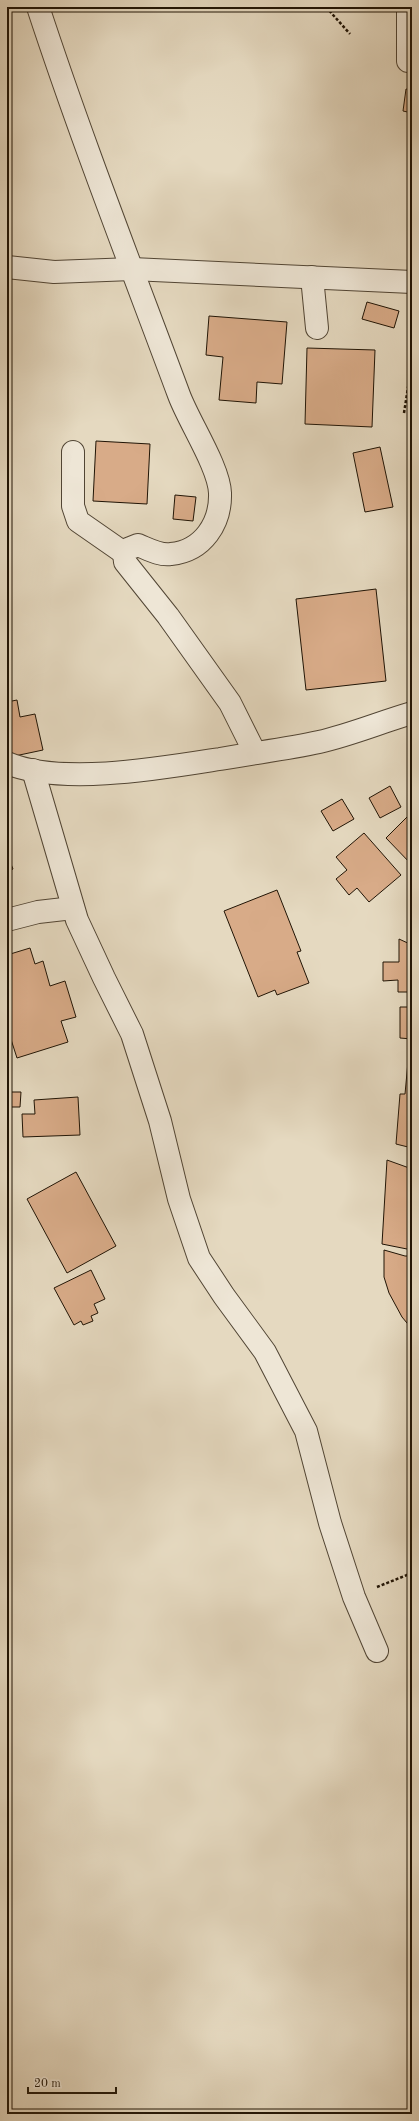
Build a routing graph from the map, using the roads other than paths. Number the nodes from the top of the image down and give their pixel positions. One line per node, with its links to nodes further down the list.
1 (38, 7): 5 (street)
2 (408, 7): 3 (street)
3 (408, 61)
4 (7, 267): 5 (street)
5 (132, 269): 6 (street); 10 (street)
6 (312, 277): 7 (street); 8 (street)
7 (412, 282)
8 (316, 328)
9 (73, 452): 10 (street)
10 (124, 554): 12 (street)
11 (412, 713): 12 (street)
12 (254, 753): 14 (street)
13 (7, 763): 14 (street)
14 (33, 770): 15 (street)
15 (74, 908): 16 (street); 17 (street)
16 (7, 920)
17 (377, 1651)

